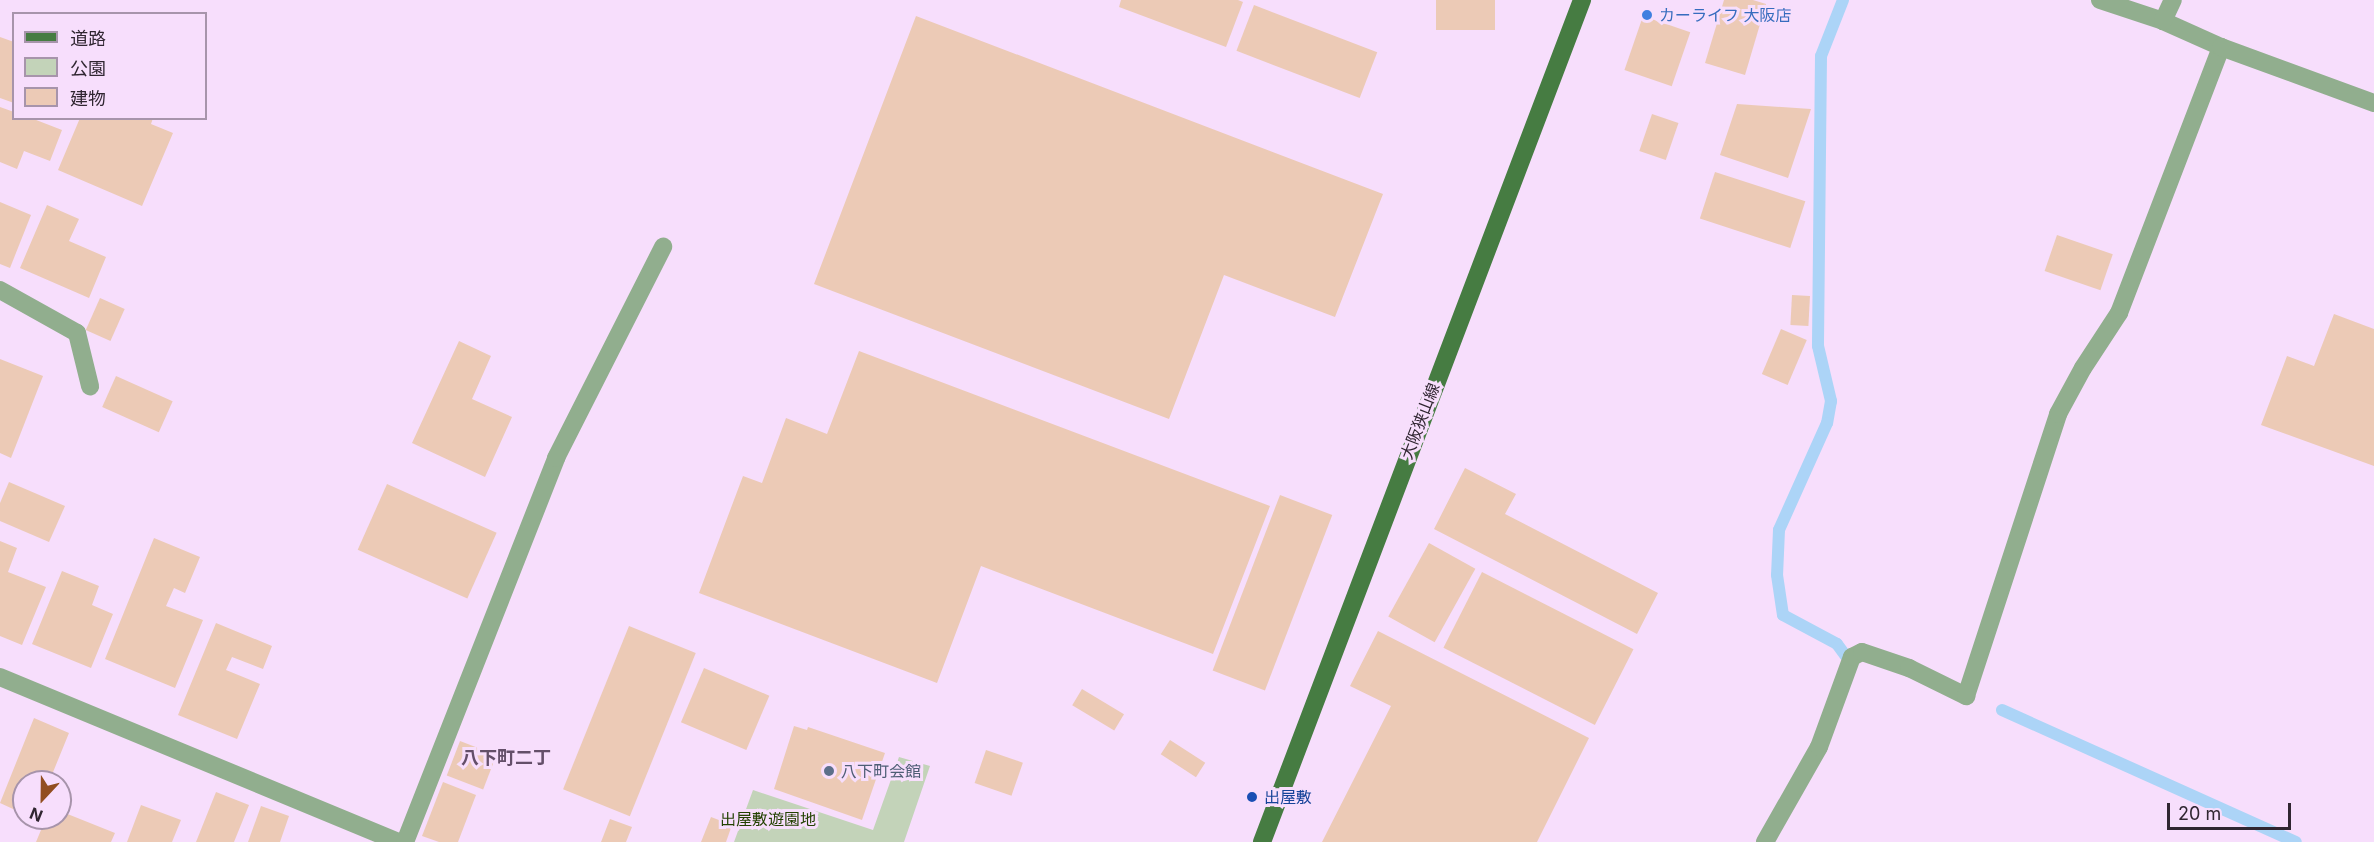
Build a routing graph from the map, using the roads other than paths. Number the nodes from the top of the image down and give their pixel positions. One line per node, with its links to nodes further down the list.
1 (1582, 0): 13 (main road, 大阪狭山線)
2 (2100, 0): 4 (street)
3 (2173, 0): 4 (street)
4 (2163, 21): 5 (street)
5 (2221, 47): 6 (street); 14 (street)
6 (2374, 103)
7 (663, 247): 12 (street)
8 (0, 290): 9 (street)
9 (90, 386)
10 (0, 677): 11 (street)
11 (399, 842)
12 (405, 842)
13 (1262, 842)
14 (1765, 842)

